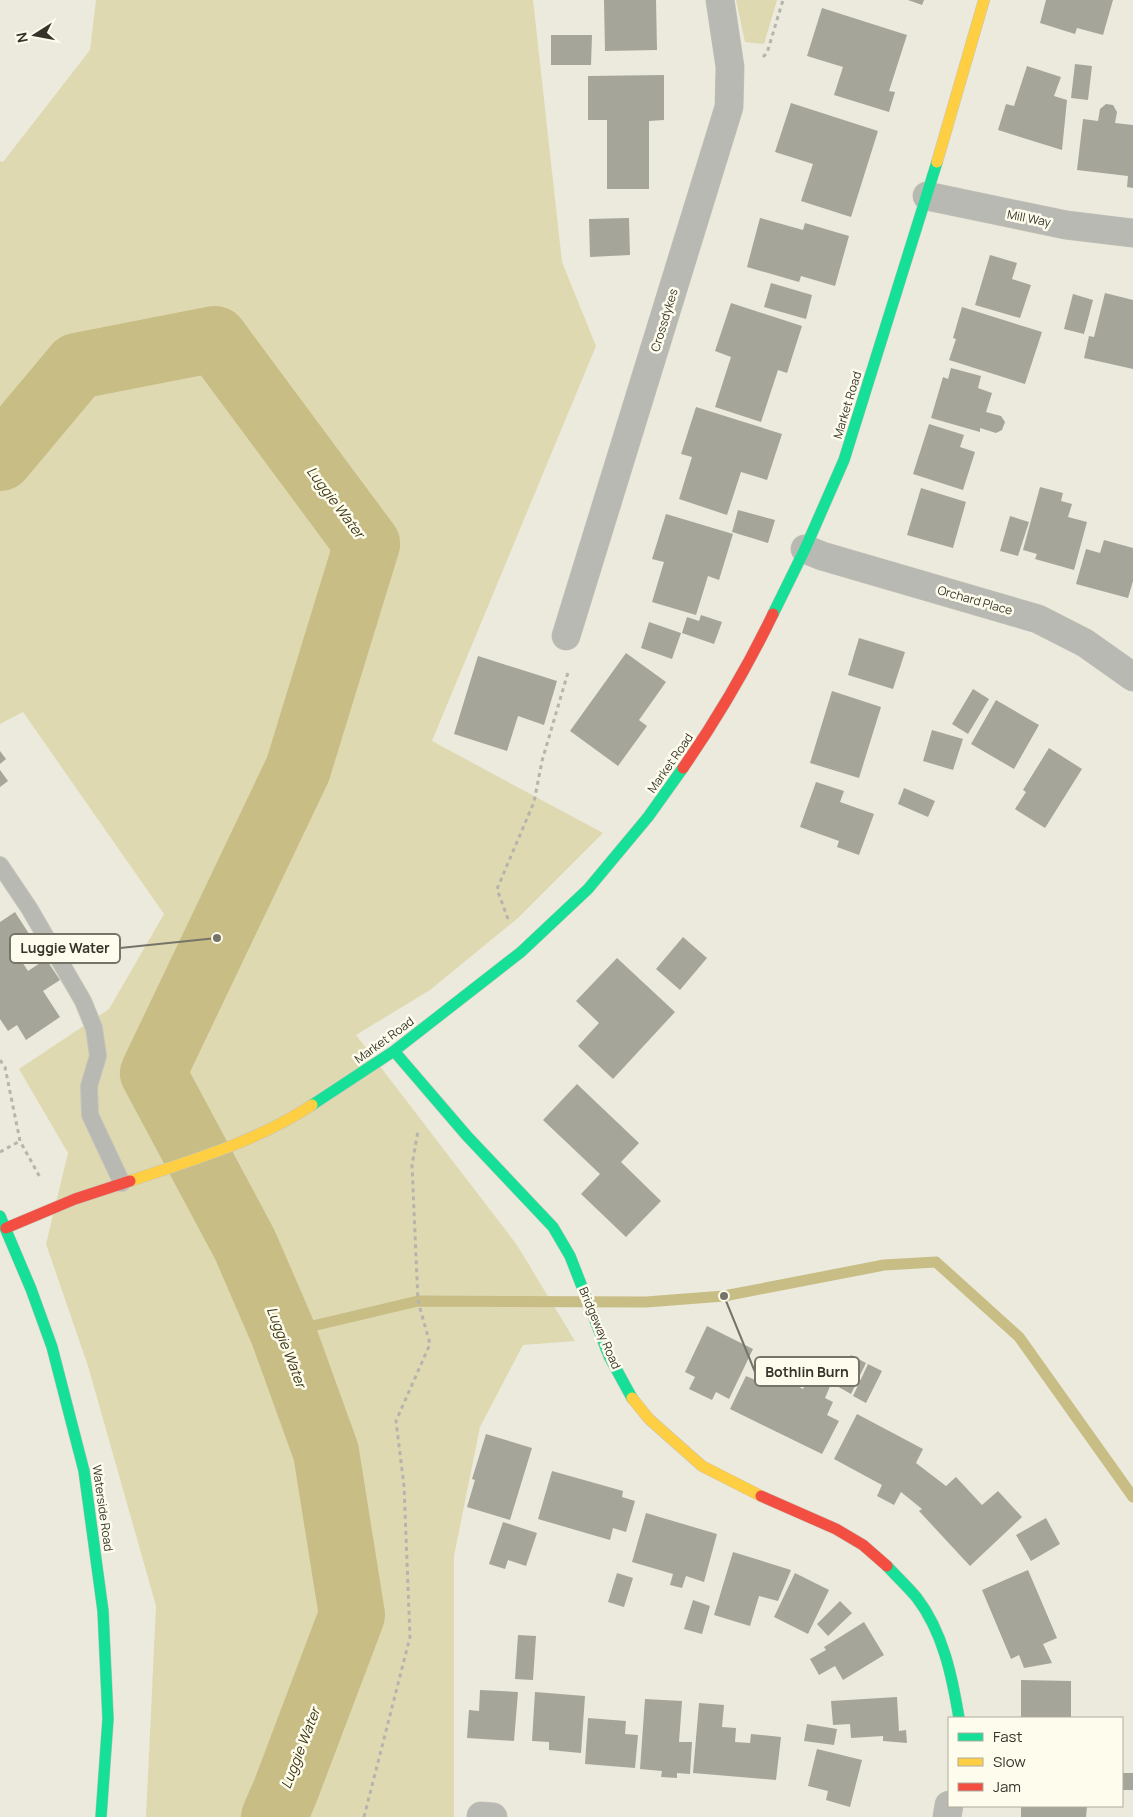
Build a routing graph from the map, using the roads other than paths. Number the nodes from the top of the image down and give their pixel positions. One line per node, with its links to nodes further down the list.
1 (720, 0): 6 (street, Crossdykes)
2 (984, 0): 3 (street, Market Road)
3 (927, 196): 4 (street, Mill Way); 5 (street, Market Road)
4 (1133, 233)
5 (805, 549): 7 (street, Orchard Place); 9 (street, Market Road)
6 (566, 636)
7 (1133, 677)
8 (0, 865): 10 (lane)
9 (394, 1051): 10 (street, Market Road); 13 (street, Bridgeway Road)
10 (122, 1183): 12 (street, Market Road)
11 (0, 1216): 12 (street, Waterside Road)
12 (6, 1228): 14 (street, Waterside Road)
13 (959, 1717)
14 (101, 1817)

